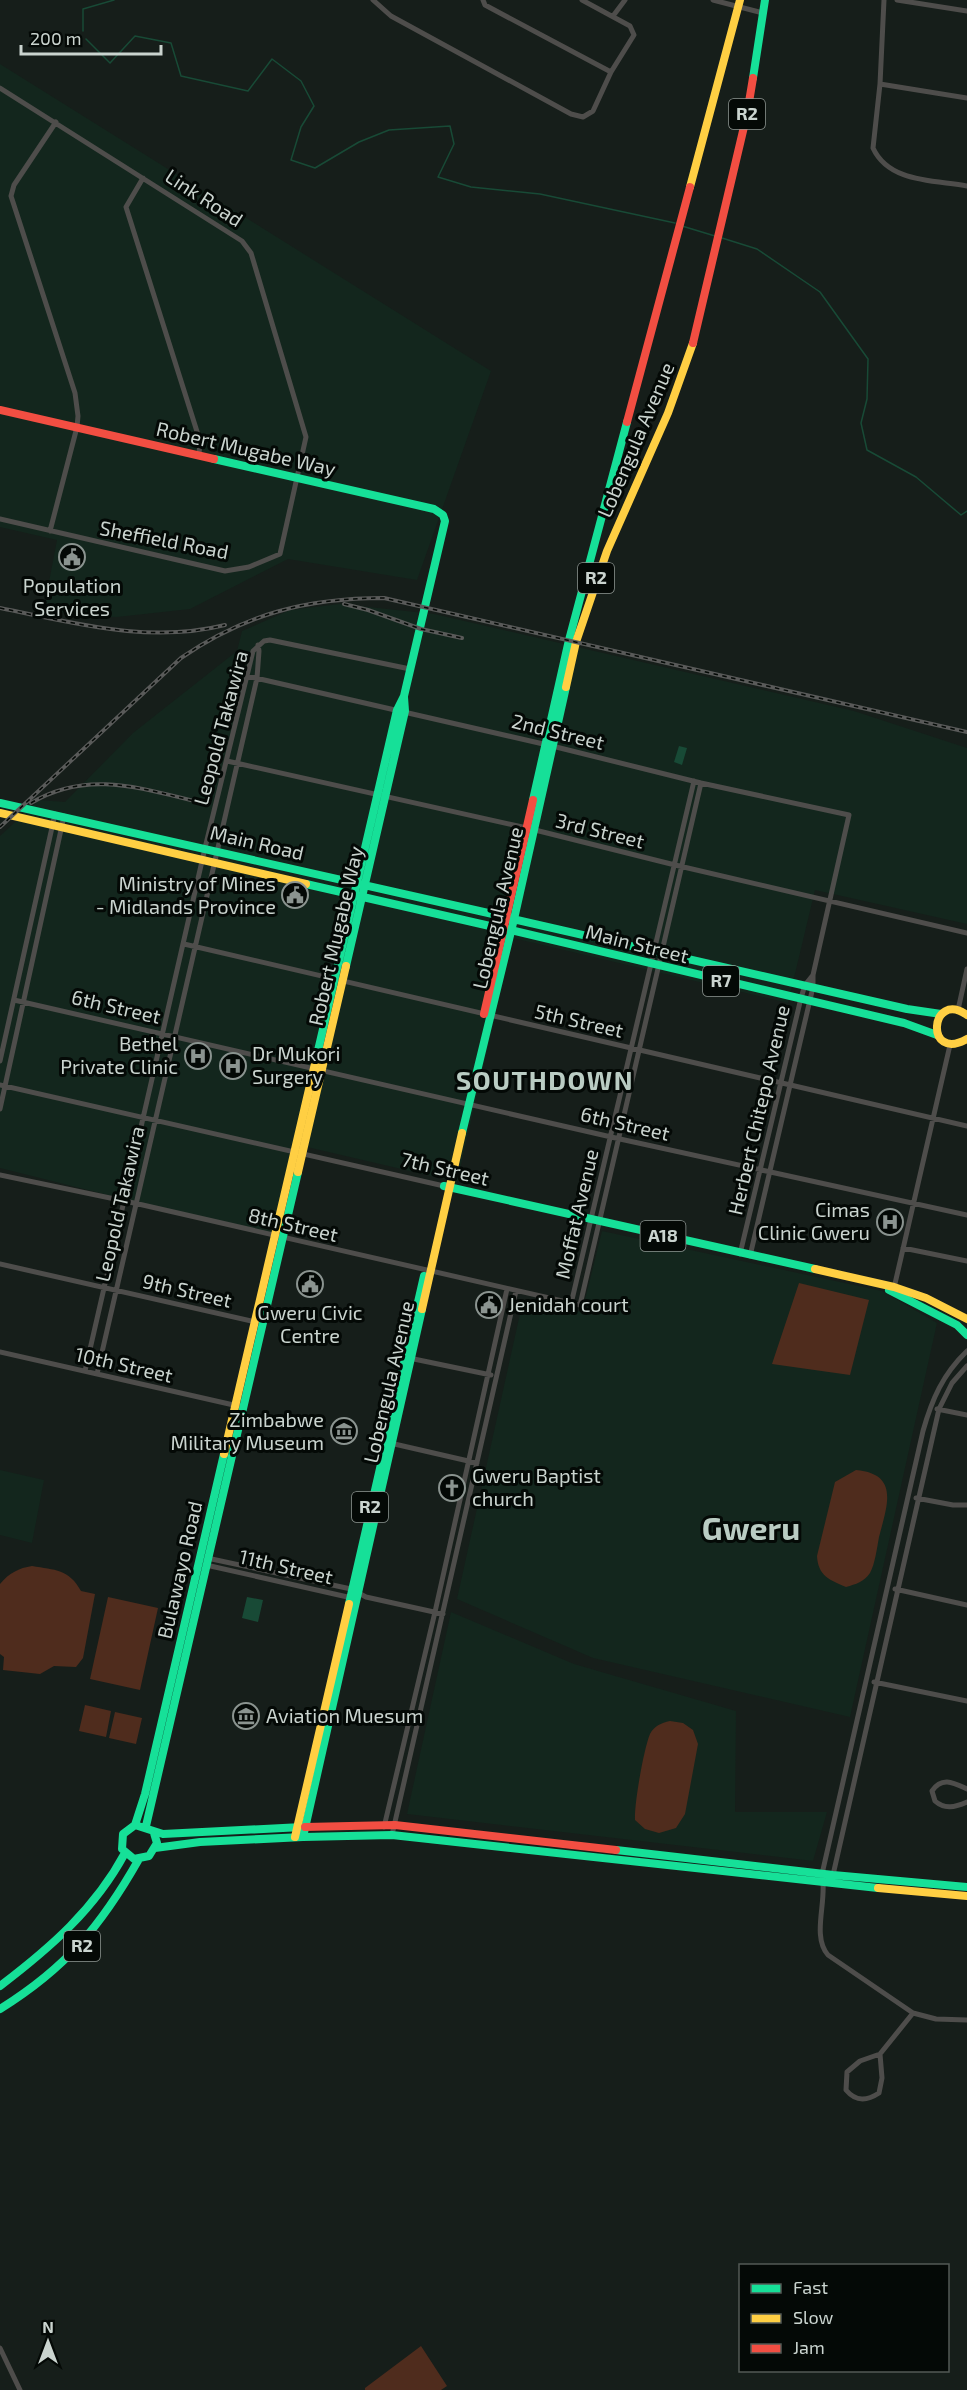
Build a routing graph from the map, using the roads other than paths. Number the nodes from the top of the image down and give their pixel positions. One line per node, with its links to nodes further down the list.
1 (373, 0): 13 (street)
2 (483, 0): 13 (street)
3 (582, 0): 12 (street)
4 (625, 0): 12 (street)
5 (713, 0): 9 (street)
6 (765, 0): 11 (main road, Lobengula Avenue / R2)
7 (884, 0): 14 (street)
8 (897, 0): 10 (street)
9 (739, 4): 11 (street); 31 (main road, Lobengula Avenue / R2)
10 (967, 11)
11 (764, 13): 31 (main road, Lobengula Avenue / R2)
12 (613, 16): 13 (street)
13 (611, 72)
14 (880, 84): 16 (street); 19 (street)
15 (0, 88): 17 (street, Link Road)
16 (967, 98)
17 (56, 122): 18 (street, Link Road); 21 (street)
18 (143, 178): 22 (street); 23 (street, Link Road)
19 (967, 186)
20 (0, 410): 21 (main road, Robert Mugabe Way)
21 (77, 427): 22 (main road, Robert Mugabe Way); 25 (street)
22 (199, 455): 23 (main road, Robert Mugabe Way)
23 (297, 477): 25 (street, Sheffield Road); 27 (main road, Robert Mugabe Way)
24 (0, 519): 25 (street, Sheffield Road)
25 (50, 531)
26 (258, 645): 27 (street); 28 (street, Leopold Takawira); 29 (street, Leopold Takawira)
27 (410, 669): 30 (main road, Robert Mugabe Way)
28 (247, 676): 29 (street, 2nd Street); 32 (street, Leopold Takawira)
29 (257, 678): 30 (street, 2nd Street); 33 (street, Leopold Takawira)
30 (401, 710): 31 (street, 2nd Street); 35 (main road, Robert Mugabe Way)
31 (549, 745): 34 (street, 2nd Street); 43 (main road, Lobengula Avenue / R2)
32 (227, 761): 33 (street, 3rd Street); 46 (street, Leopold Takawira)
33 (236, 763): 35 (street, 3rd Street); 47 (street, Leopold Takawira)
34 (698, 782): 42 (street, 2nd Street); 50 (street, Moffat Avenue); 51 (street, Moffat Avenue)
35 (381, 796): 43 (street, 3rd Street); 52 (main road, Robert Mugabe Way)
36 (0, 803): 38 (main road, Main Road)
37 (0, 813): 40 (main road, Main Road)
38 (55, 814): 39 (main road, Main Road); 40 (street)
39 (64, 816): 41 (street); 44 (main road, Main Road)
40 (52, 824): 41 (main road, Main Road); 55 (street)
41 (62, 827): 45 (main road, Main Road); 56 (street)
42 (848, 828): 54 (street, Herbert Chitepo Avenue)
43 (530, 829): 50 (street, 3rd Street); 57 (main road, Lobengula Avenue / R2)
44 (128, 831): 45 (main road); 46 (main road, Main Road)
45 (125, 841): 48 (main road, Main Road)
46 (205, 848): 47 (main road, Main Road); 48 (street, Leopold Takawira)
47 (216, 851): 49 (street, Leopold Takawira); 52 (main road, Main Road)
48 (203, 860): 49 (main road, Main Road); 63 (street, Leopold Takawira)
49 (213, 863): 53 (main road, Main Road); 64 (street, Leopold Takawira)
50 (675, 865): 51 (street, 3rd Street); 65 (street, Moffat Avenue)
51 (682, 867): 54 (street, 3rd Street); 65 (street, Moffat Avenue)
52 (361, 884): 53 (main road, Robert Mugabe Way); 57 (main road, Main Road)
53 (358, 896): 58 (main road, Main Road); 73 (main road, Robert Mugabe Way)
54 (830, 902): 60 (street, 3rd Street); 74 (street, Herbert Chitepo Avenue)
55 (34, 910): 56 (street); 78 (street)
56 (44, 912): 80 (street)
57 (510, 918): 58 (main road, Lobengula Avenue / R2); 59 (main road, Main Street / R7)
58 (507, 930): 62 (main road, Main Street / R7); 85 (main road, Lobengula Avenue / R2)
59 (566, 931): 61 (main road, Main Street / R7); 62 (main road)
60 (967, 933)
61 (607, 940): 65 (main road, Main Street / R7); 66 (main road)
62 (563, 943): 66 (main road, Main Street / R7)
63 (184, 944): 64 (street, 5th Street); 88 (street, Leopold Takawira)
64 (194, 947): 73 (street, 5th Street); 89 (street, Leopold Takawira)
65 (658, 952): 67 (main road, Main Street / R7); 68 (street, Moffat Avenue); 69 (street, Moffat Avenue)
66 (604, 953): 68 (main road, Main Street / R7)
67 (708, 963): 71 (main road, Main Street / R7); 72 (main road)
68 (650, 964): 69 (main road, Main Street / R7); 93 (street, Moffat Avenue)
69 (659, 967): 72 (main road, Main Street / R7); 94 (street, Moffat Avenue)
70 (967, 969): 82 (street)
71 (757, 973): 74 (main road, Main Street / R7); 75 (main road)
72 (703, 977): 75 (main road, Main Street / R7)
73 (338, 981): 85 (street, 5th Street); 96 (main road, Robert Mugabe Way)
74 (809, 986): 76 (street, Herbert Chitepo Avenue); 77 (main road, Main Street / R7); 79 (street, Herbert Chitepo Avenue)
75 (753, 988): 76 (main road, Main Street / R7)
76 (801, 998): 79 (main road, Main Street / R7); 97 (street, Herbert Chitepo Avenue)
77 (860, 998): 81 (main road, Main Street / R7); 83 (main road)
78 (14, 1000): 80 (street, 6th Street); 95 (street)
79 (809, 1001): 83 (main road, Main Street / R7); 99 (street, Herbert Chitepo Avenue)
80 (24, 1002): 88 (street, 6th Street); 98 (street)
81 (908, 1009): 84 (main road, Main Street / R7); 87 (main road)
82 (958, 1010): 84 (main road, Main Street / R7); 86 (main road)
83 (856, 1012): 87 (main road, Main Street / R7)
84 (942, 1014): 90 (main road)
85 (487, 1015): 93 (street, 5th Street); 100 (main road, Lobengula Avenue / R2)
86 (967, 1015)
87 (904, 1023): 90 (main road, Main Street / R7)
88 (164, 1033): 89 (street, 6th Street); 102 (street, Leopold Takawira)
89 (173, 1035): 96 (street, 6th Street); 103 (street, Leopold Takawira)
90 (937, 1035): 92 (main road, Main Street / R7)
91 (967, 1040): 92 (main road)
92 (950, 1045): 104 (street)
93 (630, 1048): 94 (street, 5th Street); 106 (street, Moffat Avenue)
94 (640, 1050): 97 (street, 5th Street); 107 (street, Moffat Avenue)
95 (0, 1061)
96 (318, 1069): 100 (street, 6th Street); 108 (main road, Robert Mugabe Way)
97 (780, 1084): 99 (street, 5th Street); 109 (street, Herbert Chitepo Avenue)
98 (3, 1085): 101 (street); 102 (street, 7th Street)
99 (790, 1086): 104 (street, 5th Street); 110 (street, Herbert Chitepo Avenue)
100 (466, 1103): 106 (street, 6th Street); 112 (main road, Lobengula Avenue / R2)
101 (0, 1109)
102 (143, 1116): 103 (street, 7th Street); 113 (street, Leopold Takawira)
103 (154, 1119): 108 (street, 7th Street); 114 (street, Leopold Takawira)
104 (933, 1119): 105 (street, 5th Street); 115 (street)
105 (967, 1126)
106 (610, 1136): 107 (street, 6th Street); 117 (street, Moffat Avenue)
107 (620, 1139): 109 (street, 6th Street); 118 (street, Moffat Avenue)
108 (299, 1153): 112 (street, 7th Street); 119 (main road, Robert Mugabe Way)
109 (760, 1170): 110 (street, 6th Street); 121 (street, Herbert Chitepo Avenue)
110 (769, 1172): 115 (street, 6th Street); 122 (street, Herbert Chitepo Avenue)
111 (0, 1175): 113 (street, 8th Street)
112 (446, 1187): 117 (main road, 7th Street / A18); 125 (main road, Lobengula Avenue / R2)
113 (124, 1201): 114 (street, 8th Street); 126 (street, Leopold Takawira)
114 (134, 1203): 119 (street, 8th Street); 128 (street, Leopold Takawira)
115 (913, 1203): 116 (street, 6th Street); 120 (street)
116 (967, 1215)
117 (591, 1218): 118 (main road, 7th Street / A18); 131 (street, Moffat Avenue)
118 (600, 1221): 121 (main road, 7th Street / A18); 132 (street, Moffat Avenue)
119 (278, 1237): 125 (street, 8th Street); 134 (main road, Robert Mugabe Way)
120 (903, 1248): 123 (street); 129 (street)
121 (740, 1254): 122 (main road, 7th Street / A18)
122 (750, 1256): 129 (main road, 7th Street / A18)
123 (967, 1261)
124 (0, 1264): 126 (street, 9th Street)
125 (428, 1270): 127 (street, 8th Street); 138 (main road, Lobengula Avenue / R2)
126 (104, 1287): 128 (street, 9th Street); 140 (street, Leopold Takawira)
127 (507, 1289): 130 (street, 8th Street); 142 (street)
128 (116, 1290): 134 (street, 9th Street); 141 (street, Leopold Takawira)
129 (894, 1290): 133 (main road, 7th Street / A18); 135 (main road, 7th Street / A18)
130 (516, 1291): 131 (street, 8th Street); 143 (street)
131 (571, 1304): 132 (street, 8th Street)
132 (580, 1305)
133 (967, 1319)
134 (258, 1322): 144 (main road, Bulawayo Road)
135 (967, 1335)
136 (967, 1351): 145 (street)
137 (0, 1352): 140 (street, 10th Street)
138 (408, 1357): 142 (street); 150 (main road, Lobengula Avenue / R2)
139 (967, 1366): 146 (street)
140 (85, 1371): 141 (street, 10th Street)
141 (96, 1374): 144 (street, 10th Street)
142 (489, 1374): 143 (street); 148 (street)
143 (497, 1376): 149 (street)
144 (238, 1406): 158 (main road, Bulawayo Road); 159 (main road, Bulawayo Road)
145 (930, 1407): 146 (street); 153 (street)
146 (939, 1409): 147 (street); 154 (street)
147 (967, 1415)
148 (479, 1417): 149 (street); 151 (street)
149 (487, 1419): 152 (street)
150 (389, 1442): 151 (street); 162 (main road, Lobengula Avenue / R2)
151 (469, 1461): 152 (street); 156 (street)
152 (477, 1463): 157 (street)
153 (909, 1496): 154 (street); 160 (street)
154 (918, 1498): 155 (street); 161 (street)
155 (967, 1505)
156 (451, 1540): 157 (street); 164 (street)
157 (459, 1542): 165 (street)
158 (199, 1560): 159 (street, 11th Street); 174 (main road, Bulawayo Road)
159 (208, 1562): 162 (street, 11th Street); 174 (main road, Bulawayo Road)
160 (888, 1588): 161 (street); 166 (street)
161 (896, 1590): 163 (street); 167 (street)
162 (356, 1595): 164 (street, 11th Street); 180 (main road, Lobengula Avenue / R2)
163 (967, 1605)
164 (435, 1612): 165 (street, 11th Street); 169 (street)
165 (443, 1614): 170 (street)
166 (867, 1680): 167 (street); 171 (street)
167 (875, 1682): 168 (street); 172 (street)
168 (967, 1701)
169 (398, 1767): 170 (street); 177 (street)
170 (408, 1769): 178 (street)
171 (845, 1773): 172 (street); 188 (street)
172 (855, 1776): 189 (street)
173 (967, 1789): 175 (street)
174 (149, 1795): 176 (main road, Bulawayo Road); 179 (main road, Bulawayo Road)
175 (967, 1802)
176 (135, 1825): 179 (main road); 186 (main road, R2)
177 (384, 1825): 178 (main road); 180 (main road); 182 (street)
178 (395, 1825): 183 (street); 188 (main road)
179 (146, 1826): 181 (main road)
180 (301, 1827): 181 (main road); 184 (main road, Lobengula Avenue / R2)
181 (154, 1833): 185 (main road)
182 (382, 1835): 183 (main road); 184 (main road)
183 (392, 1835): 190 (main road)
184 (299, 1837): 185 (main road, R2)
185 (155, 1848): 187 (main road, R2)
186 (125, 1853): 187 (main road); 193 (main road, R2)
187 (139, 1859): 194 (main road, R2)
188 (822, 1874): 189 (main road); 190 (street)
189 (833, 1875): 190 (street); 191 (main road)
190 (824, 1883): 192 (main road); 195 (street)
191 (967, 1887)
192 (967, 1896)
193 (0, 1986)
194 (0, 2009)
195 (913, 2013): 196 (street); 197 (street)
196 (967, 2020)
197 (880, 2054): 197 (street)
198 (0, 2348): 199 (street)
199 (21, 2390)

